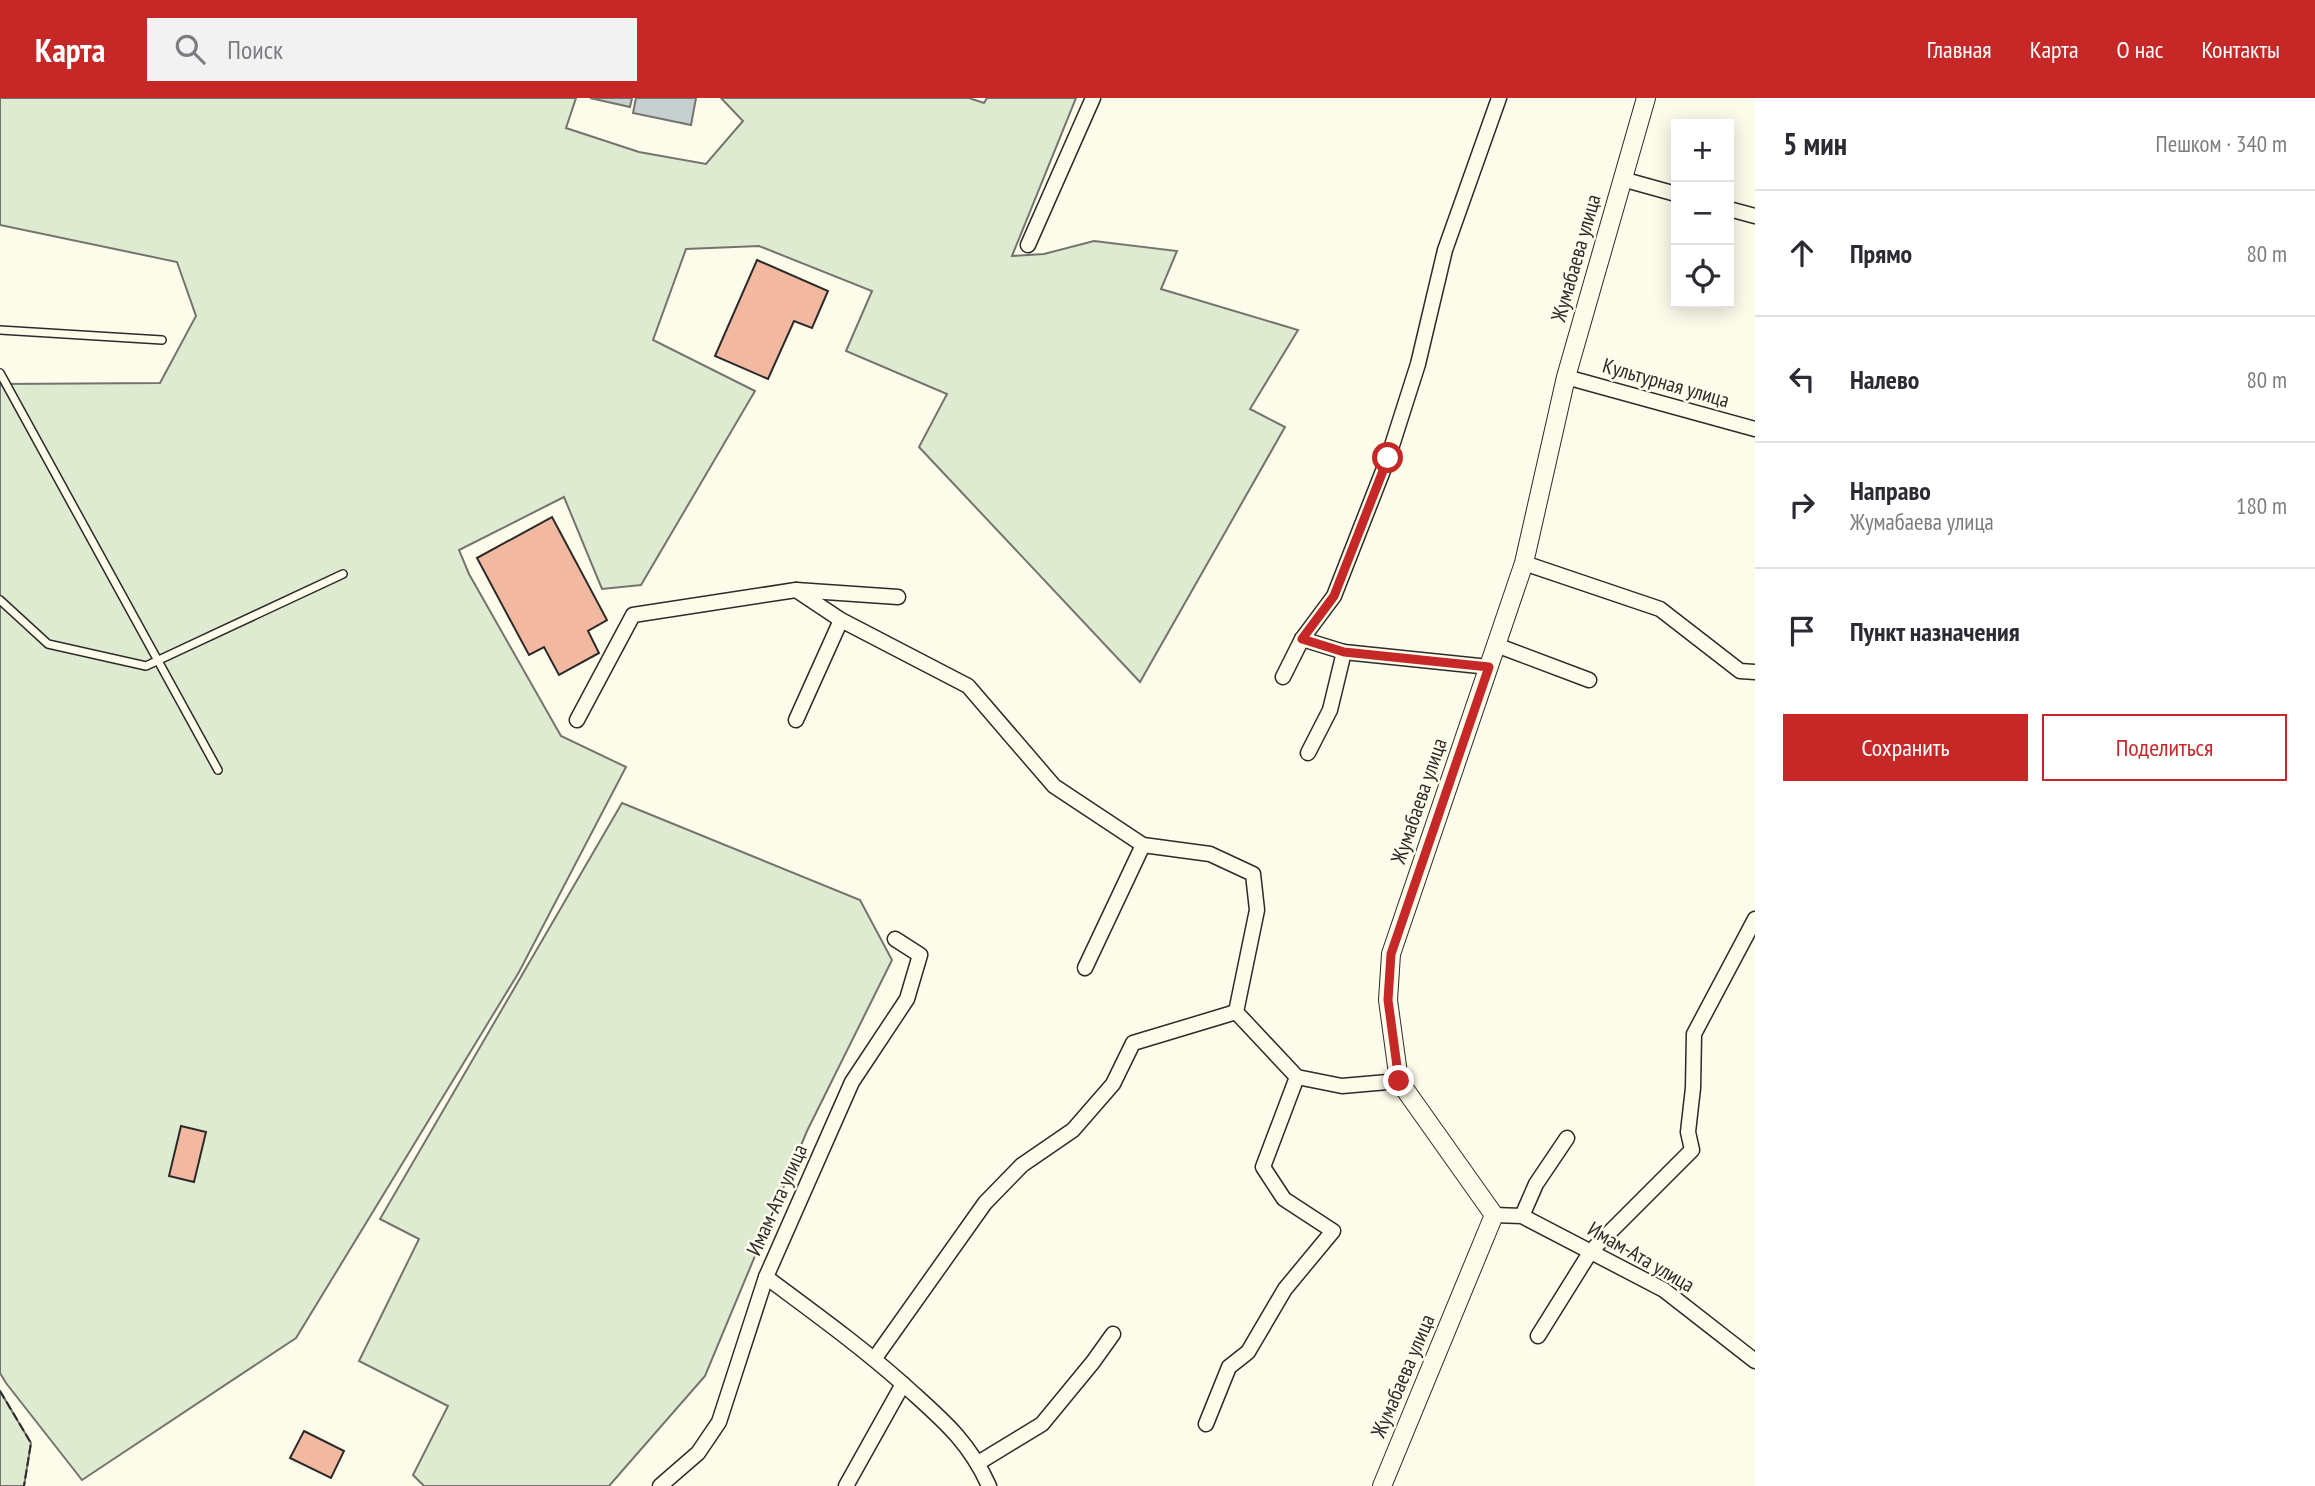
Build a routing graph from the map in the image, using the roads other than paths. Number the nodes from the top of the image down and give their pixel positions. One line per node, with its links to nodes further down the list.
1 (1093, 98): 8 (street)
2 (1499, 98): 20 (street)
3 (1646, 98): 4 (street, Жумабаева улица)
4 (1622, 178): 5 (street); 12 (street, Жумабаева улица)
5 (1671, 193)
6 (1734, 210): 7 (street)
7 (1755, 216)
8 (1028, 245)
9 (0, 330): 10 (lane)
10 (162, 340)
11 (0, 373): 23 (lane)
12 (1566, 377): 13 (street, Культурная улица); 14 (street, Жумабаева улица)
13 (1755, 429)
14 (1524, 563): 21 (street, Жумабаева улица); 25 (street)
15 (343, 574): 23 (lane)
16 (796, 590): 17 (street); 19 (street); 28 (street)
17 (898, 597)
18 (0, 600): 23 (lane)
19 (841, 620): 29 (street); 32 (street)
20 (1302, 639): 22 (street); 26 (street)
21 (1496, 645): 24 (street, Жумабаева улица); 27 (street)
22 (1344, 652): 24 (street); 30 (street)
23 (158, 661): 31 (lane)
24 (1489, 667): 38 (street, Жумабаева улица)
25 (1755, 672)
26 (1283, 677)
27 (1589, 680)
28 (577, 720)
29 (796, 720)
30 (1308, 753)
31 (218, 770)
32 (1143, 845): 35 (street); 36 (street)
33 (1755, 919): 42 (street)
34 (895, 939): 43 (street, Имам-Ата улица)
35 (1085, 968)
36 (1236, 1012): 37 (street); 46 (street)
37 (1297, 1077): 38 (street); 49 (street)
38 (1399, 1081): 40 (street, Жумабаева улица)
39 (1567, 1138): 41 (street)
40 (1494, 1215): 41 (street, Имам-Ата улица); 54 (street, Жумабаева улица)
41 (1522, 1216): 42 (street, Имам-Ата улица)
42 (1591, 1251): 45 (street); 47 (street, Имам-Ата улица)
43 (766, 1277): 46 (street); 51 (street, Имам-Ата улица)
44 (1113, 1334): 50 (street)
45 (1538, 1336)
46 (875, 1358): 48 (street)
47 (1755, 1361)
48 (903, 1384): 50 (street); 52 (street)
49 (1206, 1424)
50 (978, 1462): 53 (street)
51 (660, 1486)
52 (846, 1486)
53 (989, 1486)
54 (1382, 1486)

